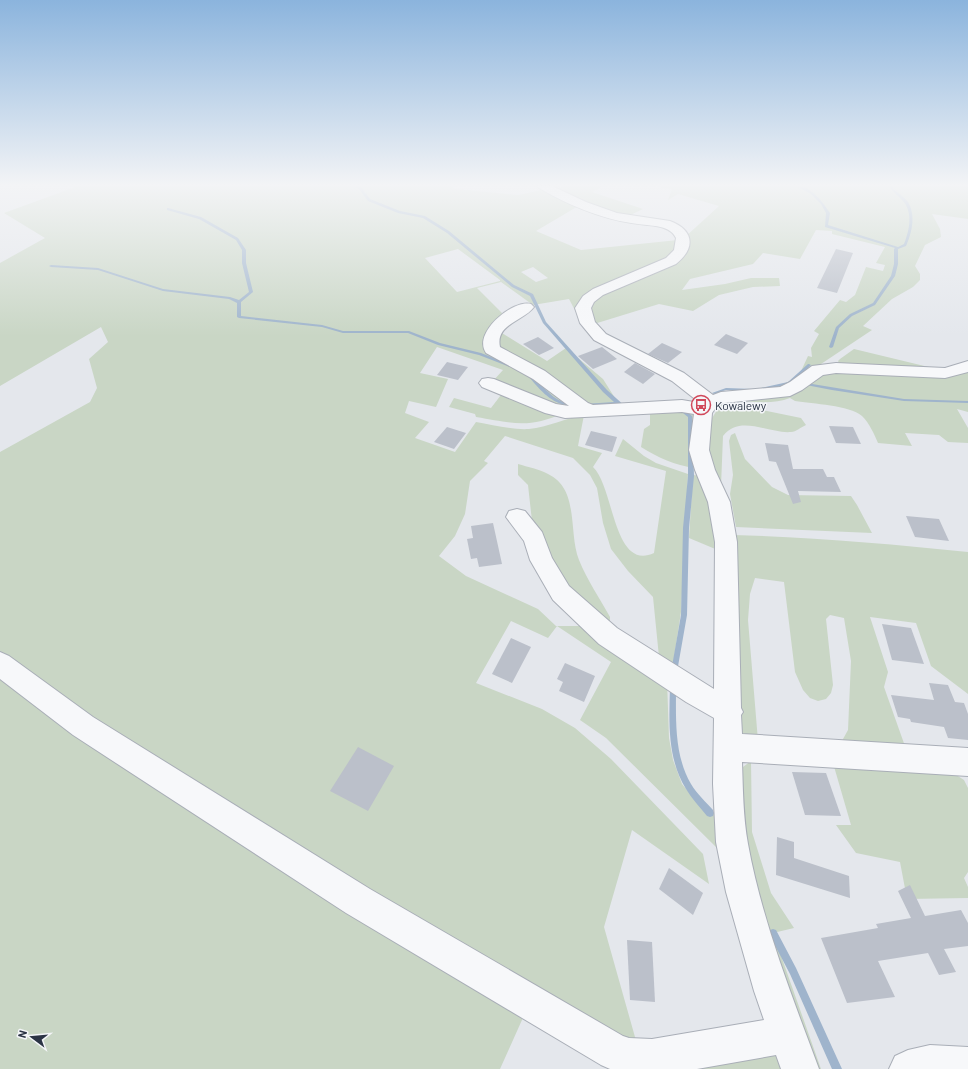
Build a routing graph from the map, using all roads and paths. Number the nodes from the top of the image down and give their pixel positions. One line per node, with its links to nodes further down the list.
1 (681, 236): 5 (street)
2 (526, 307): 6 (street)
3 (968, 366): 5 (street)
4 (488, 383): 6 (street)
5 (711, 403): 6 (street); 9 (street)
6 (590, 411)
7 (518, 518): 9 (street)
8 (0, 664): 12 (street)
9 (729, 712): 10 (street)
10 (729, 747): 11 (street); 12 (street)
11 (968, 762)
12 (788, 1035): 14 (street)
13 (968, 1066): 15 (street)
14 (800, 1069)
15 (908, 1069)

